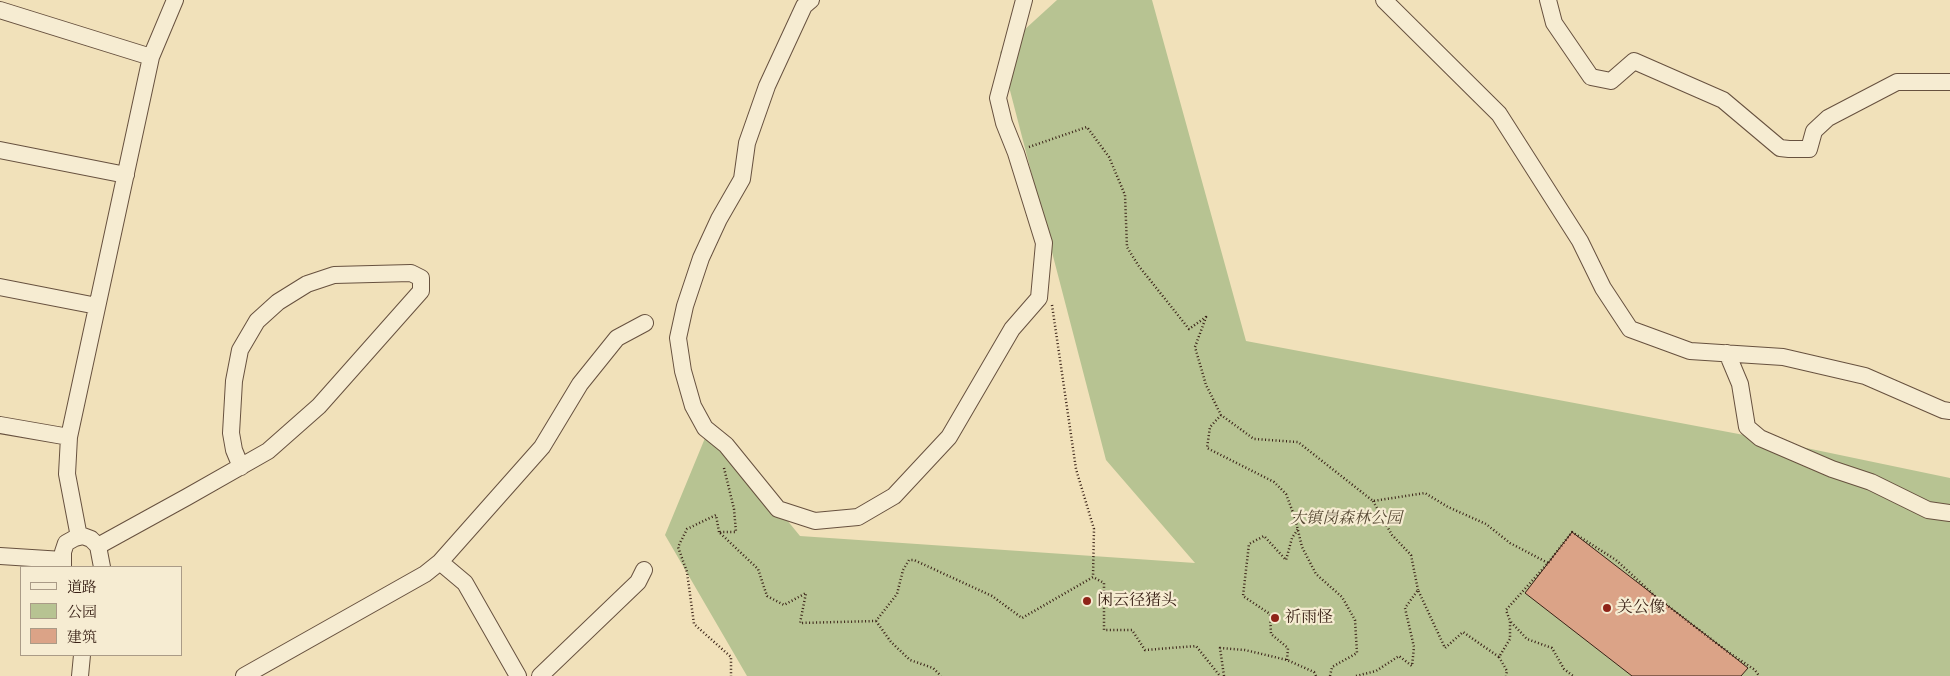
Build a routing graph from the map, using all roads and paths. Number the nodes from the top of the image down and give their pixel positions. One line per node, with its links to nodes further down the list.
1 (175, 0): 7 (street)
2 (811, 0): 21 (street)
3 (1024, 0): 21 (street)
4 (1384, 0): 16 (street)
5 (1548, 0): 8 (street)
6 (0, 10): 7 (street)
7 (151, 58): 11 (street)
8 (1950, 82)
9 (1038, 143): 18 (path)
10 (0, 150): 11 (street)
11 (126, 175): 14 (street)
12 (0, 288): 14 (street)
13 (1051, 299): 35 (path)
14 (97, 306): 20 (street)
15 (645, 323): 30 (street)
16 (1727, 353): 17 (street); 24 (street)
17 (1950, 411)
18 (1221, 415): 23 (path); 25 (path)
19 (0, 425): 20 (street)
20 (69, 437): 27 (street)
21 (726, 445): 26 (path)
22 (241, 466): 28 (street)
23 (1374, 501): 32 (path); 36 (path)
24 (1950, 513)
25 (1298, 528): 41 (path); 51 (path)
26 (719, 532): 37 (path); 46 (path)
27 (79, 537): 28 (street); 31 (street)
28 (98, 546): 33 (street)
29 (0, 556): 31 (street)
30 (440, 562): 43 (street); 44 (street)
31 (63, 563)
32 (1548, 564): 38 (path); 55 (path)
33 (102, 566)
34 (644, 570): 45 (street)
35 (1093, 577): 37 (path); 48 (path)
36 (1418, 590): 40 (path); 52 (path)
37 (876, 621): 47 (path)
38 (1510, 621): 40 (path); 54 (path)
39 (82, 656): 42 (street)
40 (1499, 657): 53 (path)
41 (1287, 660): 49 (path); 50 (path)
42 (80, 676)
43 (244, 676)
44 (518, 676)
45 (540, 676)
46 (731, 676)
47 (940, 676)
48 (1220, 676)
49 (1224, 676)
50 (1316, 676)
51 (1330, 676)
52 (1356, 676)
53 (1506, 676)
54 (1573, 676)
55 (1759, 676)

